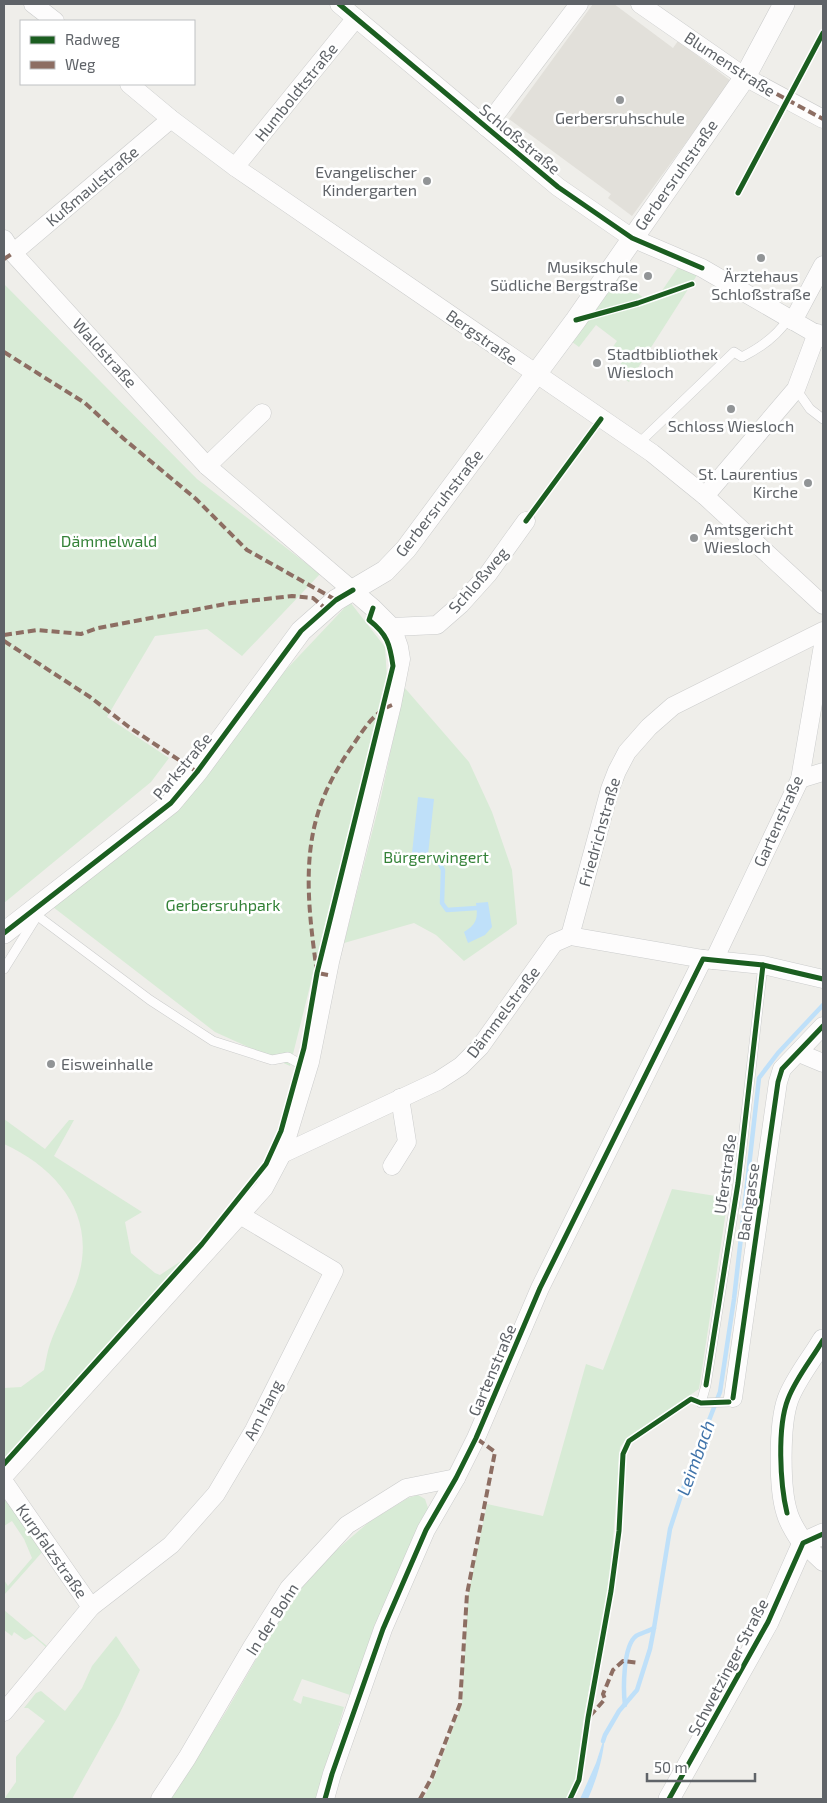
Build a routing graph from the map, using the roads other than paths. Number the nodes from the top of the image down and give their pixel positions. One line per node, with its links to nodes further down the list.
1 (33, 4): 7 (street)
2 (339, 4): 6 (street, Schloßstraße)
3 (579, 4): 12 (street)
4 (640, 4): 8 (street, Blumenstraße)
5 (784, 4): 8 (street, Gerbersruhstraße)
6 (356, 18): 12 (street, Schloßstraße); 13 (street, Humboldtstraße)
7 (54, 20)
8 (745, 76): 11 (street, Blumenstraße); 14 (street, Gerbersruhstraße)
9 (130, 85): 10 (street, Bergstraße)
10 (171, 119): 13 (street, Bergstraße); 15 (street, Kußmaulstraße)
11 (823, 119)
12 (486, 127): 14 (street, Schloßstraße)
13 (235, 167): 19 (street, Bergstraße)
14 (632, 238): 17 (street, Schloßstraße); 19 (street, Gerbersruhstraße)
15 (9, 246): 24 (street, Waldstraße)
16 (823, 265): 17 (street)
17 (790, 320): 18 (street, Schloßstraße); 23 (lane)
18 (820, 336): 20 (street)
19 (536, 375): 23 (street, Bergstraße); 27 (street, Gerbersruhstraße)
20 (796, 389): 22 (lane); 25 (street)
21 (262, 412): 24 (street)
22 (823, 419)
23 (638, 444): 25 (street, Bergstraße)
24 (207, 466): 27 (street, Waldstraße)
25 (705, 496): 28 (street, Bergstraße)
26 (526, 521): 29 (street, Schloßweg)
27 (353, 590): 29 (street); 34 (street, Parkstraße)
28 (823, 605)
29 (392, 627): 43 (street)
30 (823, 631): 36 (street, Friedrichstraße)
31 (823, 645): 33 (street, Gartenstraße)
32 (823, 772): 33 (street)
33 (800, 779): 37 (street, Gartenstraße)
34 (34, 914): 35 (street, Parkstraße); 39 (lane); 43 (lane)
35 (4, 932)
36 (570, 936): 37 (street); 45 (street, Dämmelstraße)
37 (709, 960): 38 (street); 52 (street, Gartenstraße)
38 (763, 966): 40 (street); 50 (lane, Uferstraße)
39 (4, 968)
40 (823, 979)
41 (823, 1026): 42 (street, Bachgasse)
42 (799, 1053): 44 (street); 50 (street, Bachgasse)
43 (310, 1062): 46 (street)
44 (823, 1063)
45 (400, 1098): 46 (street, Dämmelstraße); 47 (street)
46 (282, 1154): 48 (street)
47 (392, 1166)
48 (240, 1215): 51 (street); 57 (street, Am Hang)
49 (821, 1347): 55 (street)
50 (728, 1400)
51 (4, 1476)
52 (456, 1478): 59 (street, In der Bohn); 60 (street, Gartenstraße)
53 (4, 1482): 57 (street, Kurpfalzstraße)
54 (823, 1534): 55 (street)
55 (803, 1543): 56 (street); 61 (street, Schwetzinger Straße)
56 (823, 1562)
57 (98, 1602): 58 (street, Kurpfalzstraße)
58 (4, 1712)
59 (160, 1799)
60 (324, 1799)
61 (669, 1799)

